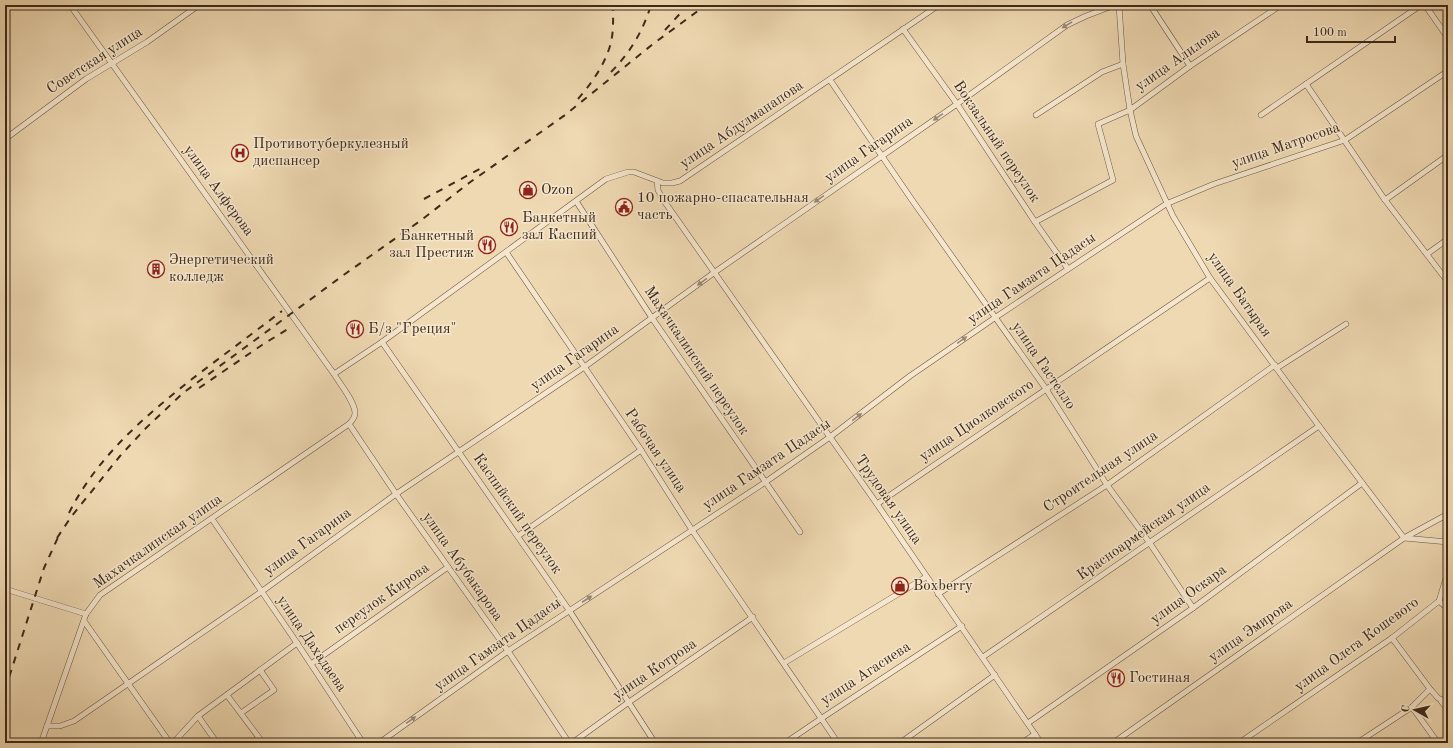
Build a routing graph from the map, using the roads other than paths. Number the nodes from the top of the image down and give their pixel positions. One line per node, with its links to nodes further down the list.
1 (70, 5): 12 (street, улица Алферова)
2 (199, 5): 12 (street, Советская улица)
3 (939, 5): 10 (street, улица Абдулманапова)
4 (1115, 5): 18 (street, улица Гагарина, one-way to 18)
5 (1119, 5): 13 (street, улица Батырая)
6 (1150, 5): 14 (street)
7 (1281, 5): 14 (street, улица Алилова)
8 (1422, 5): 17 (street)
9 (1425, 5): 11 (street)
10 (903, 29): 16 (street, улица Абдулманапова); 18 (street, Вокзальный переулок)
11 (1448, 38)
12 (112, 62): 22 (street, Советская улица); 44 (street, улица Алферова)
13 (1123, 64): 19 (street, улица Батырая); 20 (street)
14 (1190, 66): 19 (street, улица Алилова)
15 (1448, 71): 23 (street, улица Матросова)
16 (830, 80): 24 (street, улица Гастелло); 26 (street, улица Абдулманапова)
17 (1306, 84): 21 (street); 23 (street)
18 (957, 104): 24 (street, улица Гагарина, one-way to 24); 30 (street, Вокзальный переулок)
19 (1130, 110): 29 (street, улица Батырая); 30 (street, улица Алилова)
20 (1036, 114)
21 (1261, 115)
22 (5, 139)
23 (1345, 140): 27 (street); 29 (street, улица Матросова)
24 (882, 155): 35 (street, улица Гагарина, one-way to 35); 38 (street, улица Гастелло)
25 (1448, 155): 27 (street)
26 (657, 181): 28 (street, улица Абдулманапова); 35 (street, Трудовая улица)
27 (1385, 200): 33 (street)
28 (576, 201): 32 (street, улица Абдулманапова); 39 (street, Махачкалинский переулок)
29 (1166, 204): 34 (street, улица Гамзата Цадасы); 36 (street, улица Батырая)
30 (1035, 222): 34 (street, Вокзальный переулок)
31 (1448, 239): 33 (street)
32 (506, 252): 41 (street, улица Абдулманапова); 43 (street, Рабочая улица)
33 (1427, 254): 37 (street)
34 (1068, 269): 38 (street, улица Гамзата Цадасы)
35 (715, 272): 39 (street, улица Гагарина, one-way to 39); 49 (street, Трудовая улица)
36 (1210, 278): 42 (street, улица Батырая); 45 (street, улица Циолковского)
37 (1448, 282)
38 (996, 317): 45 (street, улица Гастелло); 49 (street, улица Гамзата Цадасы, one-way to 38)
39 (652, 318): 43 (street, улица Гагарина); 52 (street, Махачкалинский переулок)
40 (1346, 324): 42 (street, Строительная улица)
41 (382, 342): 44 (street, улица Абдулманапова); 51 (street, Каспийский переулок)
42 (1276, 367): 48 (street, улица Батырая); 54 (street, Строительная улица)
43 (583, 368): 50 (street, Рабочая улица); 51 (street, улица Гагарина)
44 (334, 374): 46 (street, улица Алферова)
45 (1046, 389): 54 (street, улица Гастелло); 56 (street, улица Циолковского)
46 (355, 412): 47 (street, Махачкалинская улица)
47 (349, 424): 55 (street, улица Абубакарова); 58 (street, Махачкалинская улица)
48 (1319, 426): 53 (street, улица Батырая); 63 (street, Красноармейская улица)
49 (830, 437): 52 (street, улица Гамзата Цадасы); 56 (street, Трудовая улица)
50 (641, 450): 59 (street, Рабочая улица); 61 (street)
51 (459, 452): 55 (street, улица Гагарина); 61 (street, Каспийский переулок)
52 (764, 483): 59 (street, улица Гамзата Цадасы); 60 (street, Махачкалинский переулок)
53 (1362, 483): 62 (street, улица Батырая); 71 (street, улица Оскара)
54 (1106, 485): 63 (street, улица Гастелло); 69 (street, Строительная улица)
55 (396, 494): 65 (street, улица Абубакарова); 68 (street, улица Гагарина)
56 (877, 504): 66 (street, Трудовая улица)
57 (1448, 514): 62 (street, улица Эмирова)
58 (212, 519): 68 (street, улица Дахадаева); 74 (street, Махачкалинская улица)
59 (692, 530): 73 (street, улица Гамзата Цадасы, one-way to 59); 75 (street, Рабочая улица)
60 (800, 532)
61 (518, 536): 73 (street, Каспийский переулок)
62 (1404, 538): 64 (street); 114 (street, улица Эмирова)
63 (1149, 542): 71 (street, улица Гастелло); 81 (street, Красноармейская улица)
64 (1448, 542): 70 (street, улица Олега Кошевого)
65 (448, 567): 80 (street, улица Абубакарова); 83 (street, переулок Кирова)
66 (926, 577): 69 (street, Трудовая улица); 82 (street)
67 (5, 589): 74 (street)
68 (261, 592): 79 (street, улица Дахадаева); 86 (street, улица Гагарина)
69 (938, 594): 77 (street, Трудовая улица)
70 (1439, 601): 72 (street); 78 (street, улица Олега Кошевого)
71 (1193, 608): 97 (street, улица Оскара)
72 (1448, 609)
73 (569, 610): 80 (street, улица Гамзата Цадасы); 90 (street, Каспийский переулок)
74 (86, 614): 76 (street, Махачкалинская улица)
75 (753, 618): 82 (street, Рабочая улица); 90 (street, улица Котрова)
76 (84, 621): 86 (street); 98 (street, Махачкалинская улица)
77 (962, 626): 81 (street, Трудовая улица); 96 (street, улица Агасиева)
78 (1392, 638): 87 (street); 115 (street, улица Олега Кошевого)
79 (297, 643): 83 (street, улица Дахадаева); 84 (street)
80 (508, 651): 106 (street, улица Гамзата Цадасы, one-way to 80); 107 (street, улица Абубакарова)
81 (983, 657): 85 (street, Трудовая улица)
82 (784, 663): 96 (street, Рабочая улица)
83 (311, 664): 105 (street, улица Дахадаева)
84 (260, 670): 88 (street); 94 (street)
85 (995, 676): 97 (street, Трудовая улица); 111 (street)
86 (128, 683): 98 (street, улица Гагарина); 102 (street)
87 (1430, 689): 89 (street); 92 (street)
88 (227, 694): 94 (street); 95 (street)
89 (1438, 698): 91 (street); 93 (street)
90 (629, 702): 107 (street, улица Котрова); 108 (street, Каспийский переулок)
91 (1448, 703)
92 (1412, 707): 100 (street); 117 (street)
93 (1448, 710)
94 (241, 713): 104 (street)
95 (198, 716): 102 (street); 103 (street)
96 (822, 718): 109 (street, улица Агасиева); 110 (street, Рабочая улица)
97 (1028, 723): 99 (street, Трудовая улица)
98 (47, 726): 101 (street, Махачкалинская улица)
99 (1035, 734): 112 (street); 113 (street, Трудовая улица)
100 (1365, 741): 116 (street)
101 (41, 743)
102 (172, 743)
103 (217, 743)
104 (263, 743)
105 (363, 743)
106 (379, 743)
107 (570, 743)
108 (655, 743)
109 (785, 743)
110 (838, 743)
111 (900, 743)
112 (1022, 743)
113 (1041, 743)
114 (1113, 743)
115 (1239, 743)
116 (1357, 743)
117 (1438, 743)

